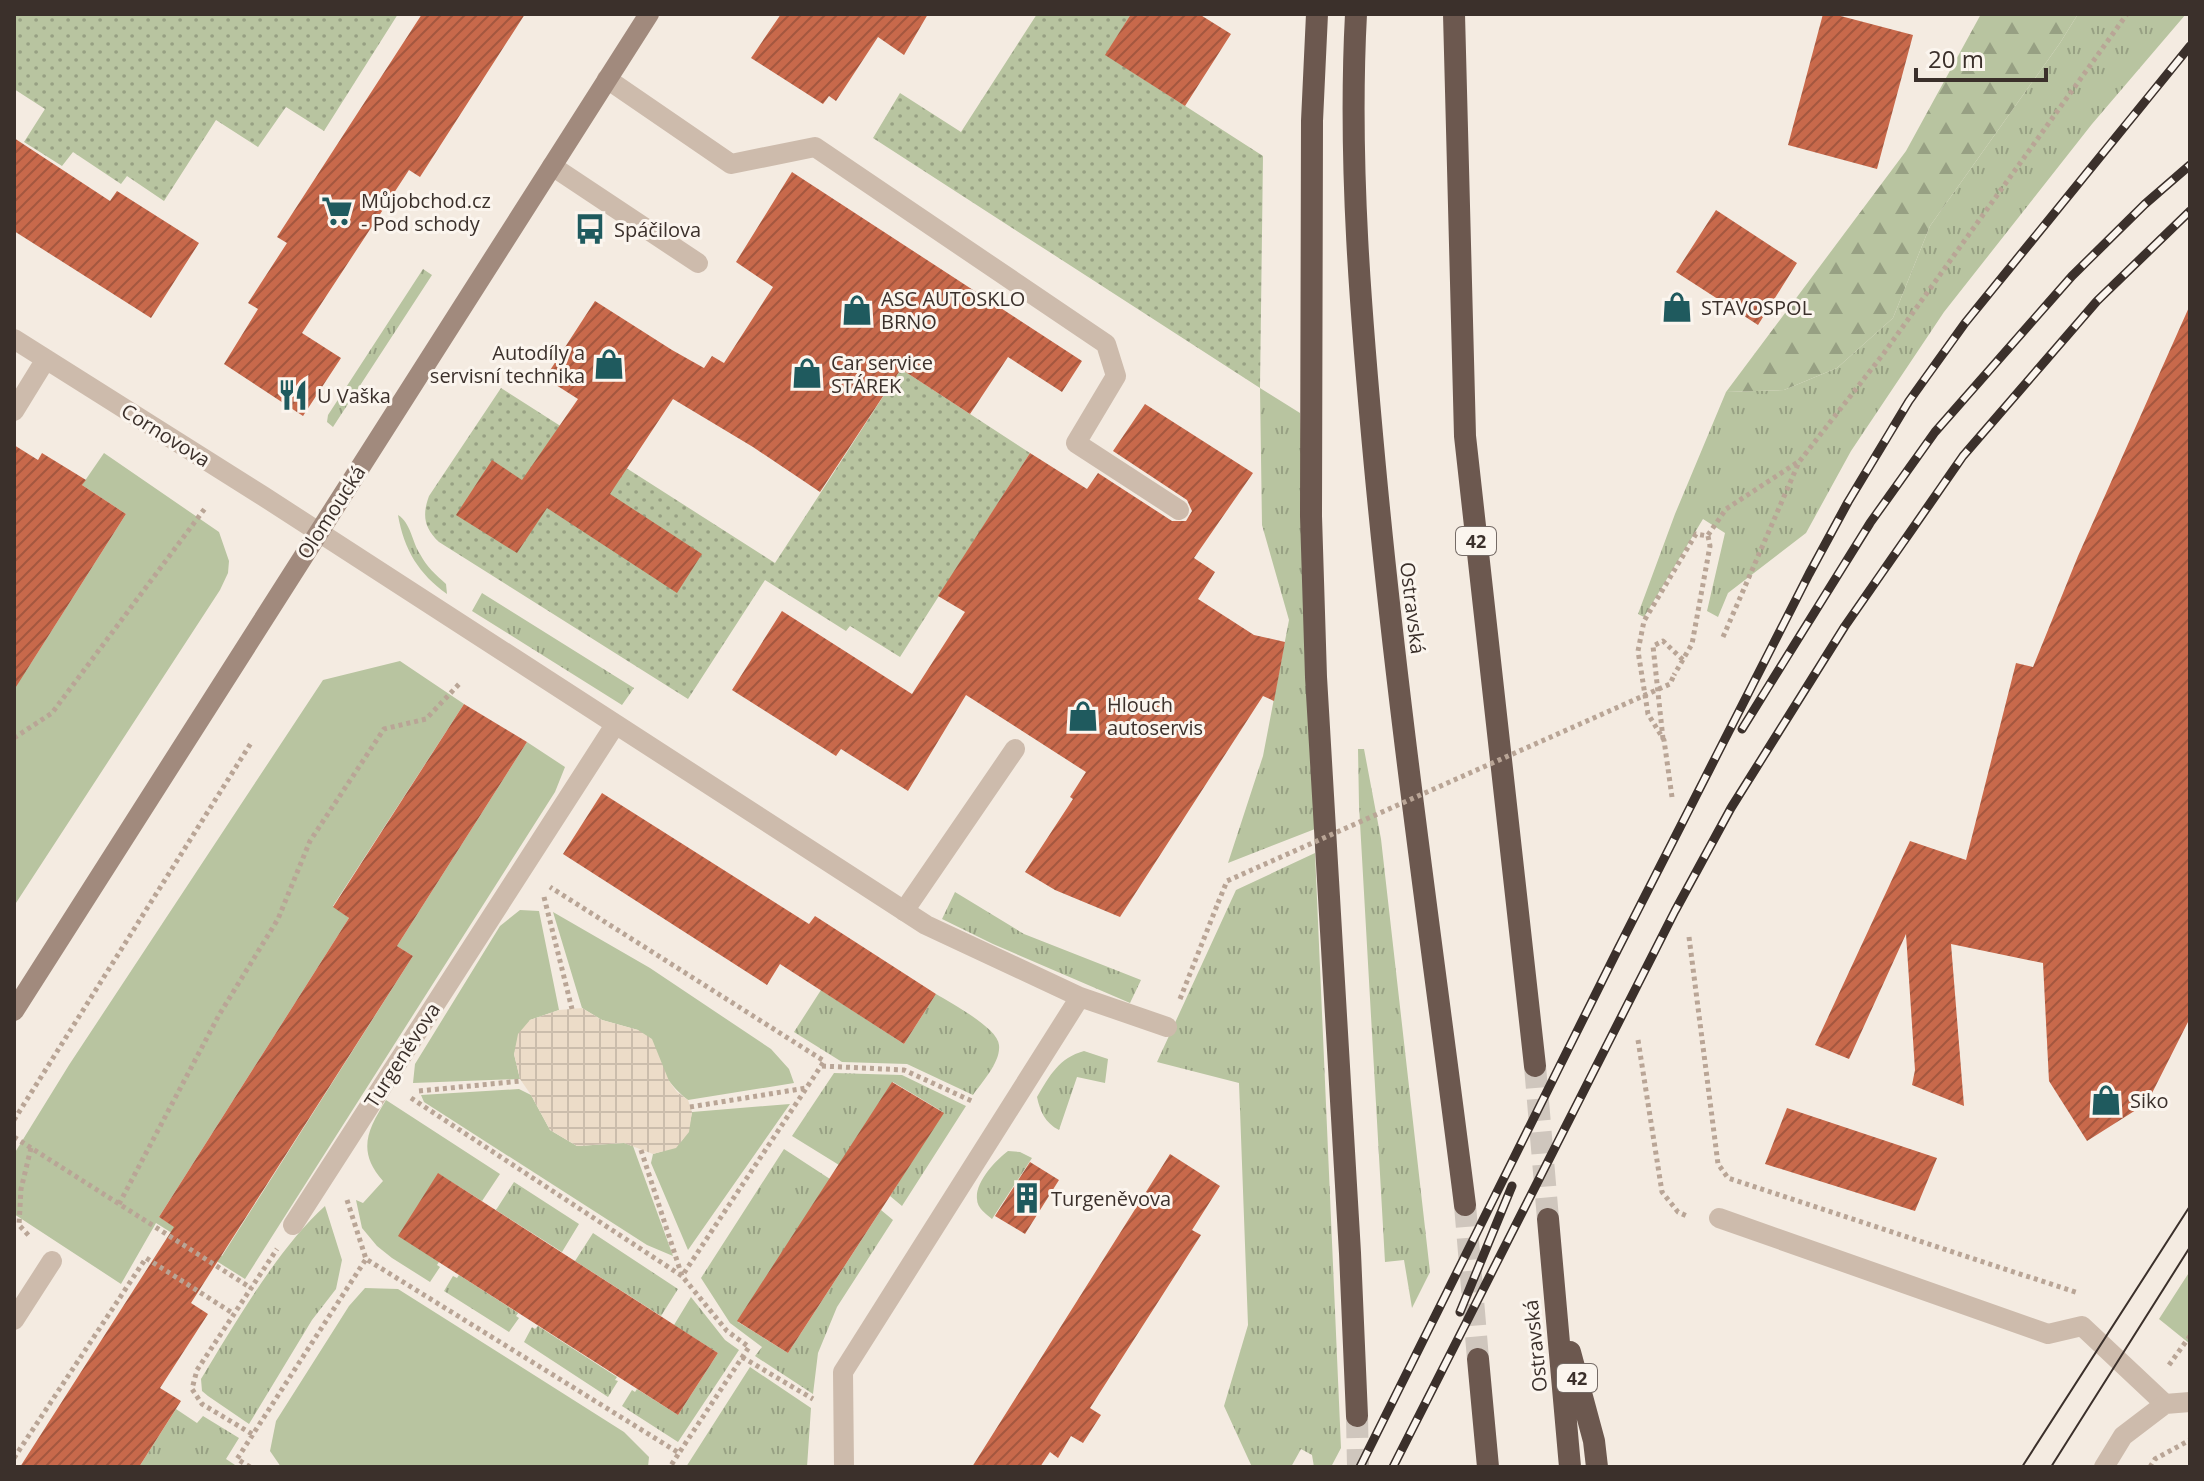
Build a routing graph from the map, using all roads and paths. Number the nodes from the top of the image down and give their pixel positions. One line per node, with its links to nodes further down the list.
1 (649, 14): 6 (main road, Olomoucká)
2 (1317, 14): 64 (highway)
3 (1356, 14): 47 (highway, Ostravská)
4 (1454, 14): 36 (highway, 42)
5 (2127, 14): 12 (path)
6 (607, 79): 7 (main road, Olomoucká); 14 (street)
7 (552, 166): 8 (street); 15 (main road, Olomoucká)
8 (698, 263)
9 (14, 339): 10 (street, Cornovova)
10 (46, 359): 11 (street); 15 (street, Cornovova)
11 (14, 411)
12 (1799, 462): 16 (path); 17 (path)
13 (206, 507): 21 (path)
14 (1179, 510)
15 (318, 533): 20 (street); 32 (main road, Olomoucká)
16 (1708, 536): 18 (path); 22 (path)
17 (1723, 637)
18 (1683, 660): 22 (path); 33 (path, bridge)
19 (461, 682): 46 (path)
20 (615, 725): 26 (street, Turgeněvova); 28 (street)
21 (14, 738)
22 (1664, 740): 25 (path)
23 (251, 743): 41 (path)
24 (1015, 749): 28 (street)
25 (1672, 797)
26 (522, 869): 27 (path); 45 (street, Turgeněvova)
27 (540, 881): 31 (path); 35 (path)
28 (904, 911): 30 (street)
29 (1689, 937): 56 (path)
30 (1080, 997): 33 (street); 71 (street)
31 (572, 1009)
32 (14, 1011)
33 (1167, 1027)
34 (1638, 1040): 48 (path)
35 (821, 1066): 38 (path); 39 (path)
36 (1535, 1066)
37 (521, 1081): 53 (path)
38 (806, 1088): 40 (path); 53 (path)
39 (974, 1102)
40 (690, 1107)
41 (14, 1120)
42 (14, 1137): 43 (path)
43 (31, 1148): 46 (path); 52 (path)
44 (641, 1150): 53 (path)
45 (334, 1161): 50 (street, Turgeněvova); 51 (path)
46 (119, 1204): 54 (path)
47 (1465, 1205)
48 (1719, 1218): 63 (street)
49 (1548, 1219): 55 (highway, Ostravská / 42)
50 (293, 1225): 54 (path)
51 (366, 1259): 65 (path); 67 (path)
52 (52, 1261): 58 (street)
53 (682, 1276): 59 (path)
54 (251, 1288): 57 (path)
55 (1554, 1290): 73 (highway, Ostravská / 42); 74 (highway, 42)
56 (2083, 1295)
57 (234, 1314): 65 (path); 68 (path)
58 (14, 1320)
59 (742, 1357): 62 (path); 67 (path)
60 (1478, 1359): 72 (highway)
61 (2190, 1402): 63 (street)
62 (821, 1403)
63 (2165, 1404): 75 (street)
64 (1357, 1416)
65 (252, 1434): 69 (path)
66 (2190, 1440): 76 (path)
67 (679, 1453): 70 (path)
68 (14, 1458)
69 (250, 1467)
70 (670, 1467)
71 (844, 1467)
72 (1488, 1467)
73 (1570, 1467)
74 (1597, 1467)
75 (2104, 1467)
76 (2150, 1467)

